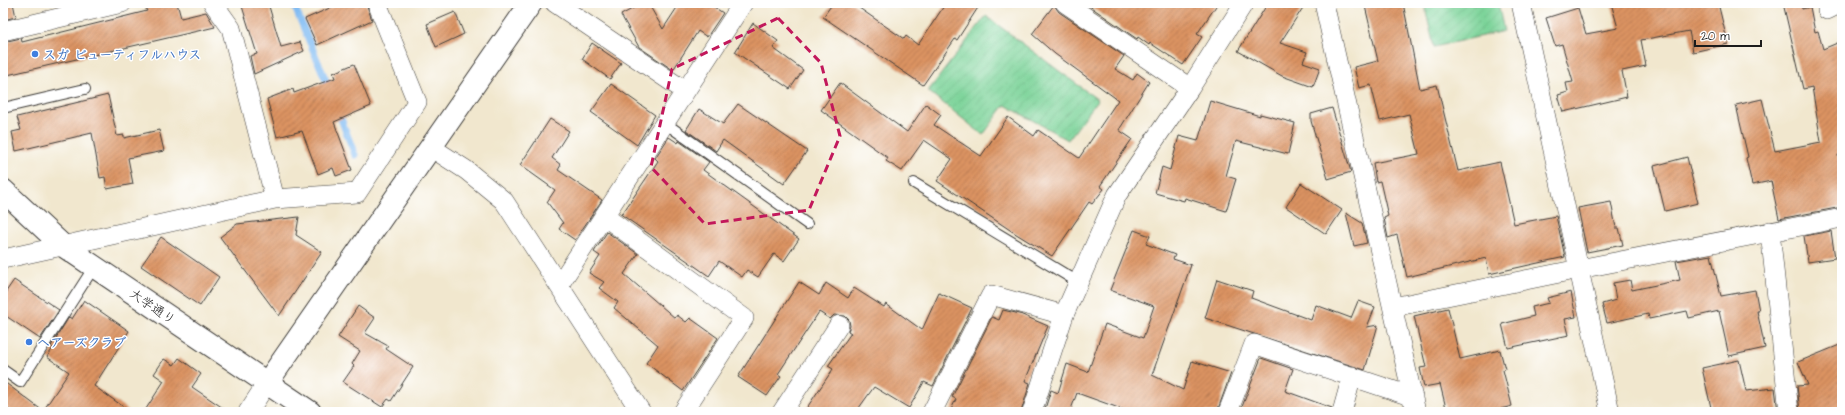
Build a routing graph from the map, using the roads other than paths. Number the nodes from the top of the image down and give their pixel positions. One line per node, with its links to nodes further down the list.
1 (122, 3): 11 (street)
2 (213, 3): 20 (street)
3 (377, 3): 20 (street)
4 (531, 3): 17 (street)
5 (555, 3): 14 (street)
6 (743, 3): 14 (street)
7 (1065, 3): 12 (street)
8 (1244, 3): 12 (street)
9 (1324, 3): 31 (street)
10 (1521, 3): 28 (street)
11 (3, 31)
12 (1190, 88): 29 (street)
13 (85, 89): 15 (lane)
14 (685, 91): 16 (street)
15 (3, 108)
16 (665, 123): 21 (street); 23 (lane)
17 (432, 148): 30 (street); 36 (street)
18 (914, 182): 29 (lane)
19 (3, 190): 25 (street, 大学通り)
20 (275, 199): 25 (street)
21 (604, 216): 30 (street); 41 (street)
22 (1842, 218): 24 (street)
23 (807, 224)
24 (1770, 231): 28 (street); 48 (street)
25 (62, 245): 26 (street); 27 (street, 大学通り)
26 (3, 259)
27 (94, 267): 34 (lane); 36 (street, 大学通り)
28 (1579, 269): 31 (street); 47 (street)
29 (1078, 282): 32 (street)
30 (559, 285): 40 (street)
31 (1394, 307): 37 (street)
32 (1064, 315): 43 (street); 44 (street)
33 (839, 325): 42 (street)
34 (3, 370)
35 (1352, 376): 37 (street); 45 (street); 46 (street)
36 (267, 383): 38 (street); 39 (street, 大学通り)
37 (1414, 405)
38 (248, 412)
39 (310, 412)
40 (641, 412)
41 (683, 412)
42 (782, 412)
43 (932, 412)
44 (1032, 412)
45 (1228, 412)
46 (1342, 412)
47 (1610, 412)
48 (1790, 412)

